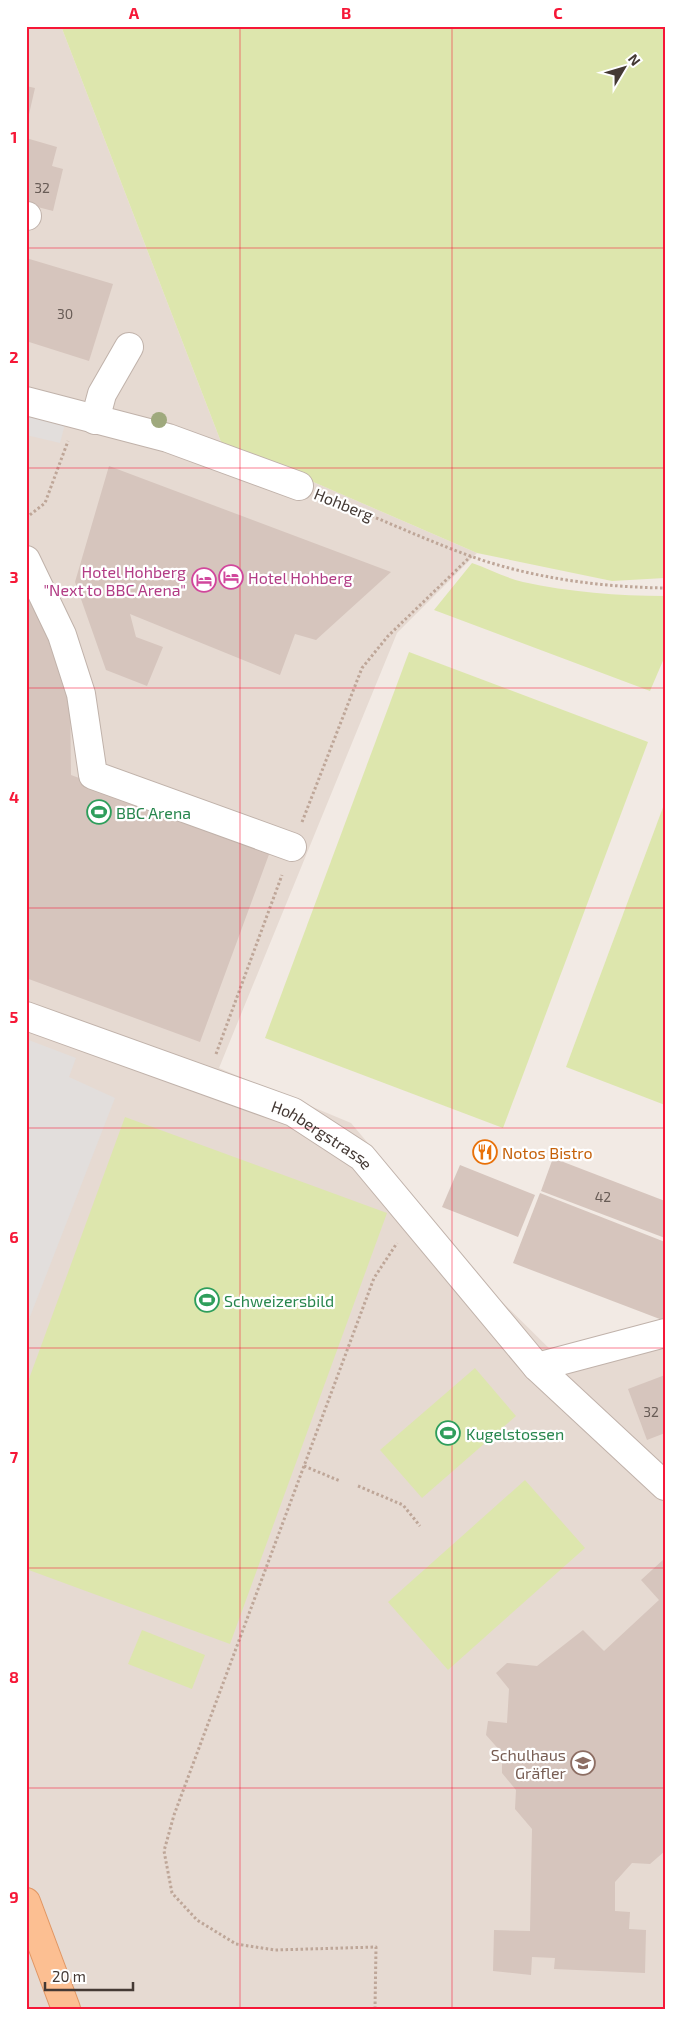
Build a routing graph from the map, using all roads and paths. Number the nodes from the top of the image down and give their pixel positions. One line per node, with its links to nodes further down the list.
1 (129, 347): 3 (street)
2 (26, 401): 3 (street, Hohberg)
3 (87, 417): 4 (street, Hohberg); 5 (path)
4 (299, 486): 6 (path, Hohberg)
5 (26, 518)
6 (471, 556): 8 (path, Hohberg); 9 (path)
7 (26, 560): 9 (street)
8 (665, 588)
9 (292, 847): 11 (path)
10 (26, 1016): 11 (street, Hohbergstrasse)
11 (206, 1081): 12 (street, Hohbergstrasse)
12 (420, 1227): 14 (street, Hohbergstrasse); 15 (path)
13 (665, 1334): 14 (street)
14 (537, 1367): 16 (street, Hohbergstrasse)
15 (304, 1466): 17 (path); 22 (path)
16 (661, 1477)
17 (340, 1481)
18 (358, 1486): 19 (path)
19 (420, 1526)
20 (26, 1902): 21 (main road)
21 (66, 2009)
22 (375, 2009)

